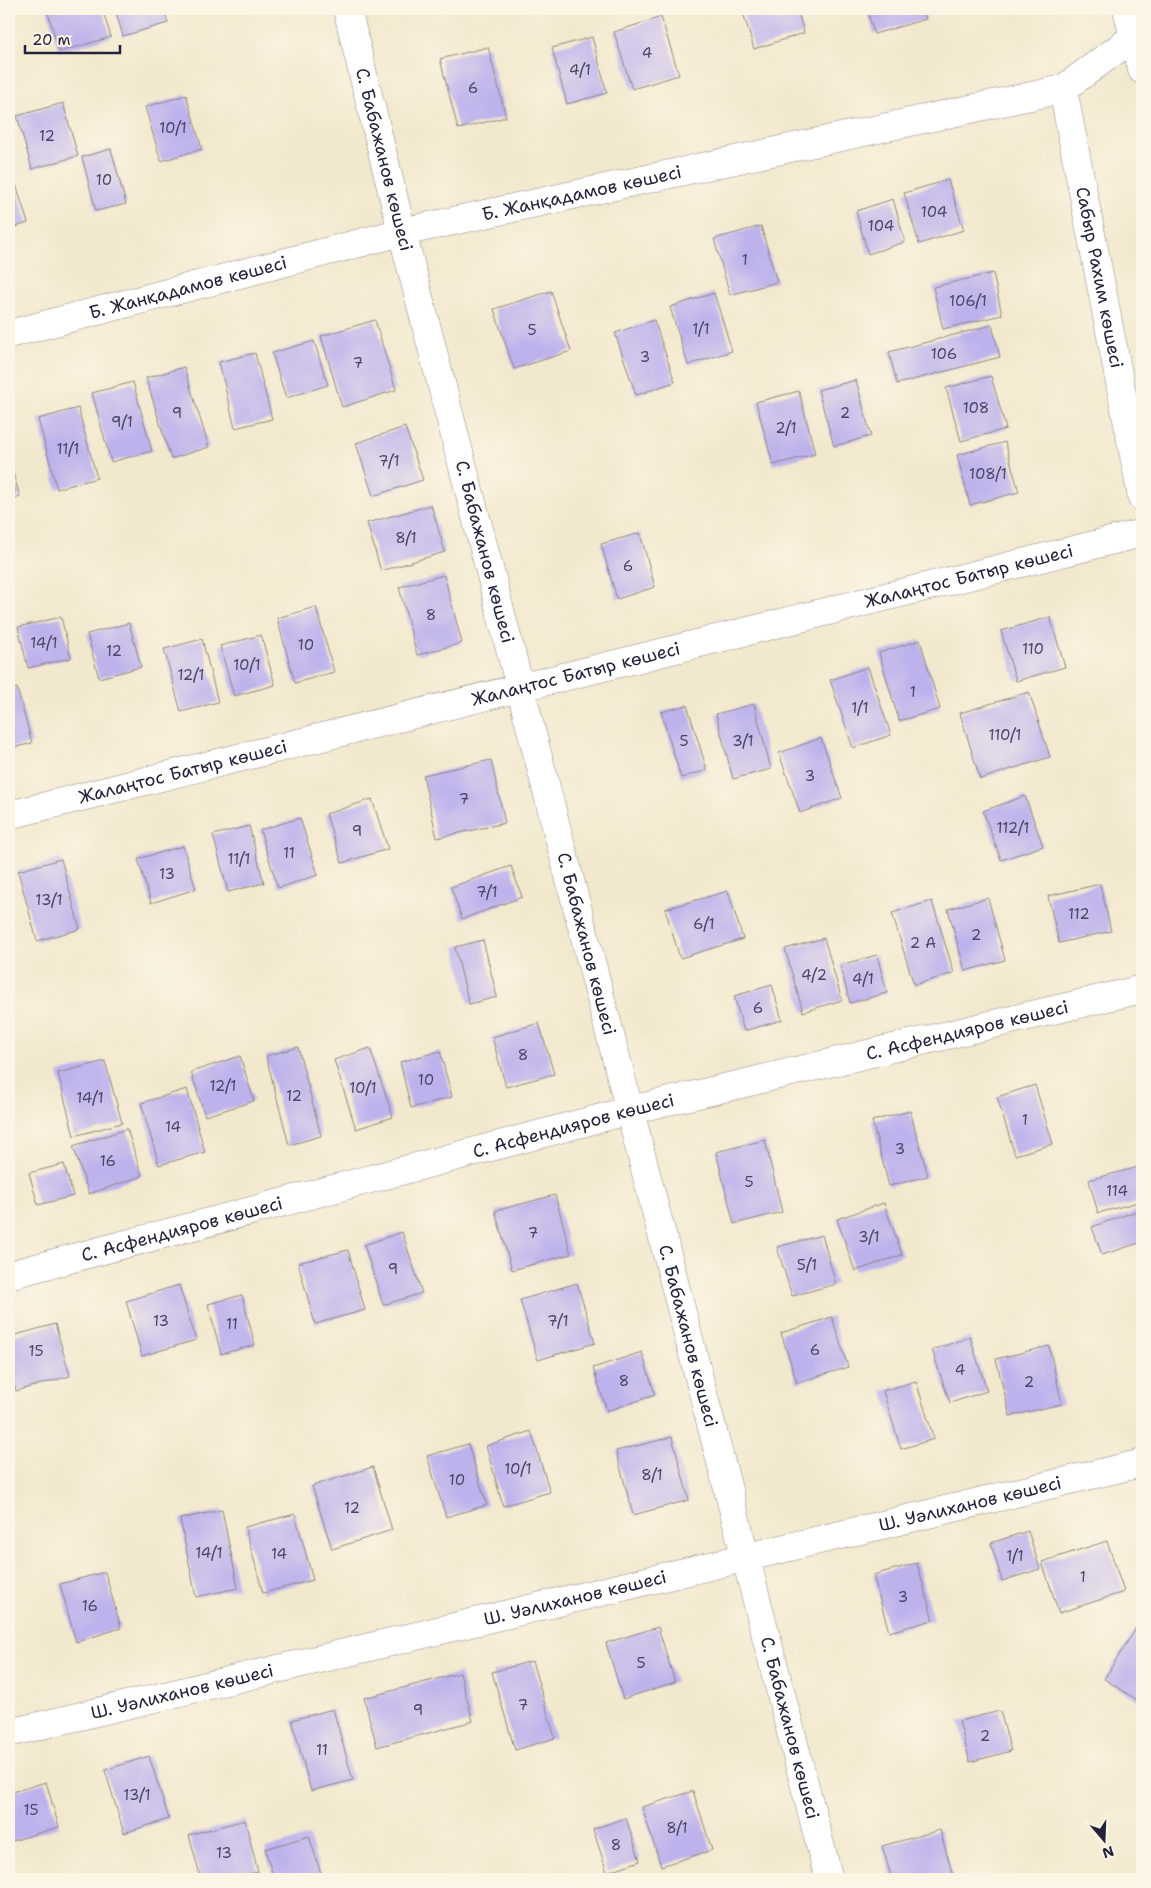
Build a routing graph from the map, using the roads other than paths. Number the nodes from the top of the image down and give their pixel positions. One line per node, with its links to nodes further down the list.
1 (347, 9): 6 (street, С. Бабажанов көшесі)
2 (1127, 9): 3 (street)
3 (1138, 36): 4 (street); 5 (street, Б. Жанқадамов көшесі)
4 (1142, 70)
5 (1063, 89): 6 (street, Б. Жанқадамов көшесі); 8 (street, Сабыр Рахим көшесі)
6 (402, 232): 7 (street, Б. Жанқадамов көшесі); 10 (street, С. Бабажанов көшесі)
7 (9, 334)
8 (1142, 497)
9 (1142, 533): 10 (street, Жалаңтос Батыр көшесі)
10 (520, 690): 11 (street, Жалаңтос Батыр көшесі); 13 (street, С. Бабажанов көшесі)
11 (9, 815)
12 (1142, 989): 13 (street, С. Асфендияров көшесі)
13 (631, 1110): 14 (street, С. Асфендияров көшесі); 16 (street, С. Бабажанов көшесі)
14 (9, 1276)
15 (1142, 1463): 16 (street, Ш. Уәлиханов көшесі)
16 (747, 1556): 17 (street, Ш. Уәлиханов көшесі); 18 (street, С. Бабажанов көшесі)
17 (9, 1732)
18 (829, 1879)

